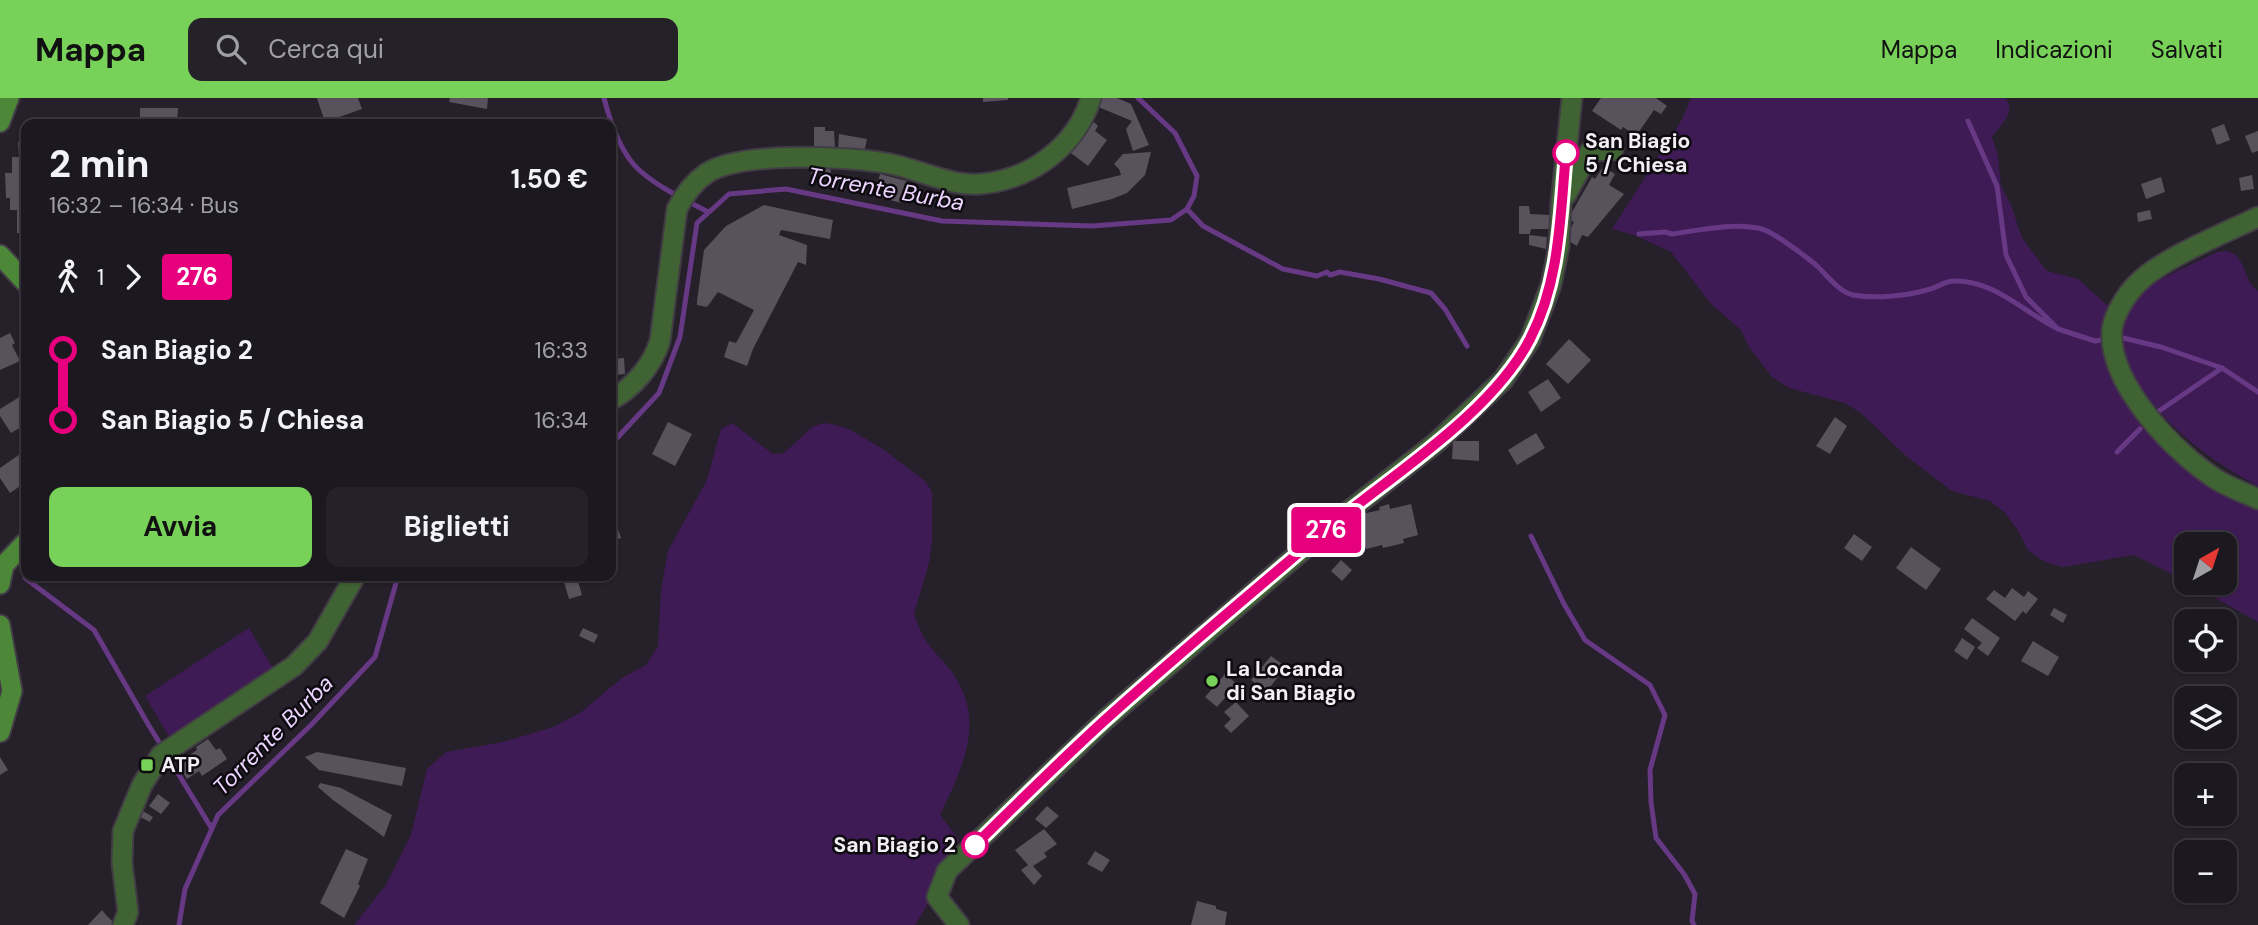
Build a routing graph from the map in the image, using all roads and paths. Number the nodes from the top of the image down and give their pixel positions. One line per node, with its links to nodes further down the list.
1 (9, 98): 4 (main road)
2 (1091, 98): 10 (street)
3 (1572, 98): 6 (street)
4 (0, 122)
5 (1613, 150): 6 (street)
6 (1561, 204): 18 (street)
7 (2258, 217): 11 (street)
8 (0, 255): 9 (main road)
9 (21, 278)
10 (616, 396)
11 (2258, 499)
12 (21, 547): 14 (main road)
13 (352, 581): 17 (street)
14 (0, 584)
15 (0, 634): 16 (main road)
16 (0, 732)
17 (123, 925)
18 (959, 925)

